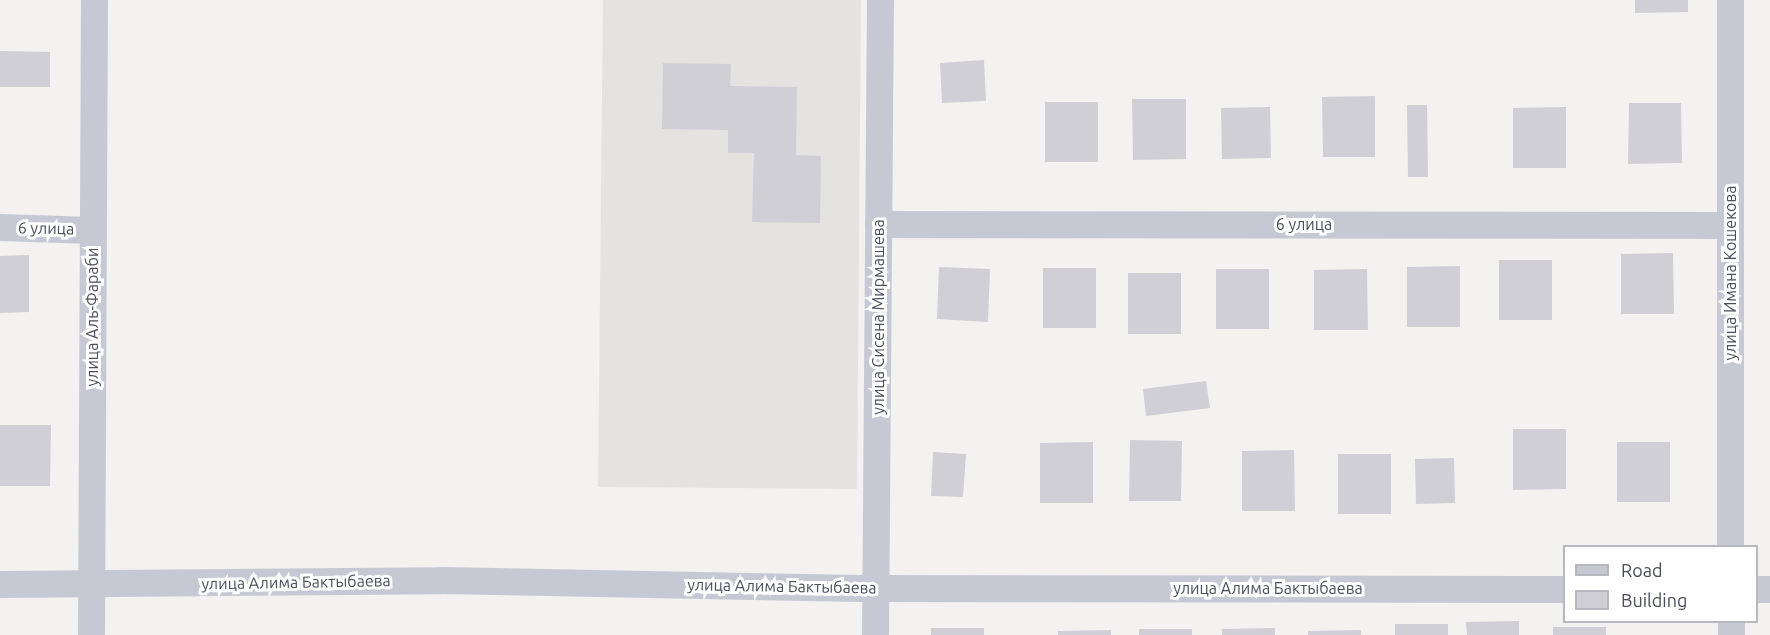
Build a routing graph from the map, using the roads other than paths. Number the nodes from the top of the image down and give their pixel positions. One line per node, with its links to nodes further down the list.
1 (94, 0): 7 (street, улица Аль-Фараби)
2 (880, 0): 4 (street, улица Сисена Мирмашева)
3 (1730, 0): 5 (street, улица Имана Кошекова)
4 (878, 224): 5 (street, 6 улица); 11 (street, улица Сисена Мирмашева)
5 (1730, 225): 8 (street, улица Имана Кошекова)
6 (0, 227): 7 (street, 6 улица)
7 (92, 230): 10 (street, улица Аль-Фараби)
8 (1730, 545)
9 (0, 584): 10 (street, улица Алима Бактыбаева)
10 (91, 584): 11 (street, улица Алима Бактыбаева); 13 (street, улица Аль-Фараби)
11 (876, 588): 12 (street, улица Алима Бактыбаева); 14 (street, улица Сисена Мирмашева)
12 (1563, 589)
13 (91, 635)
14 (875, 635)

